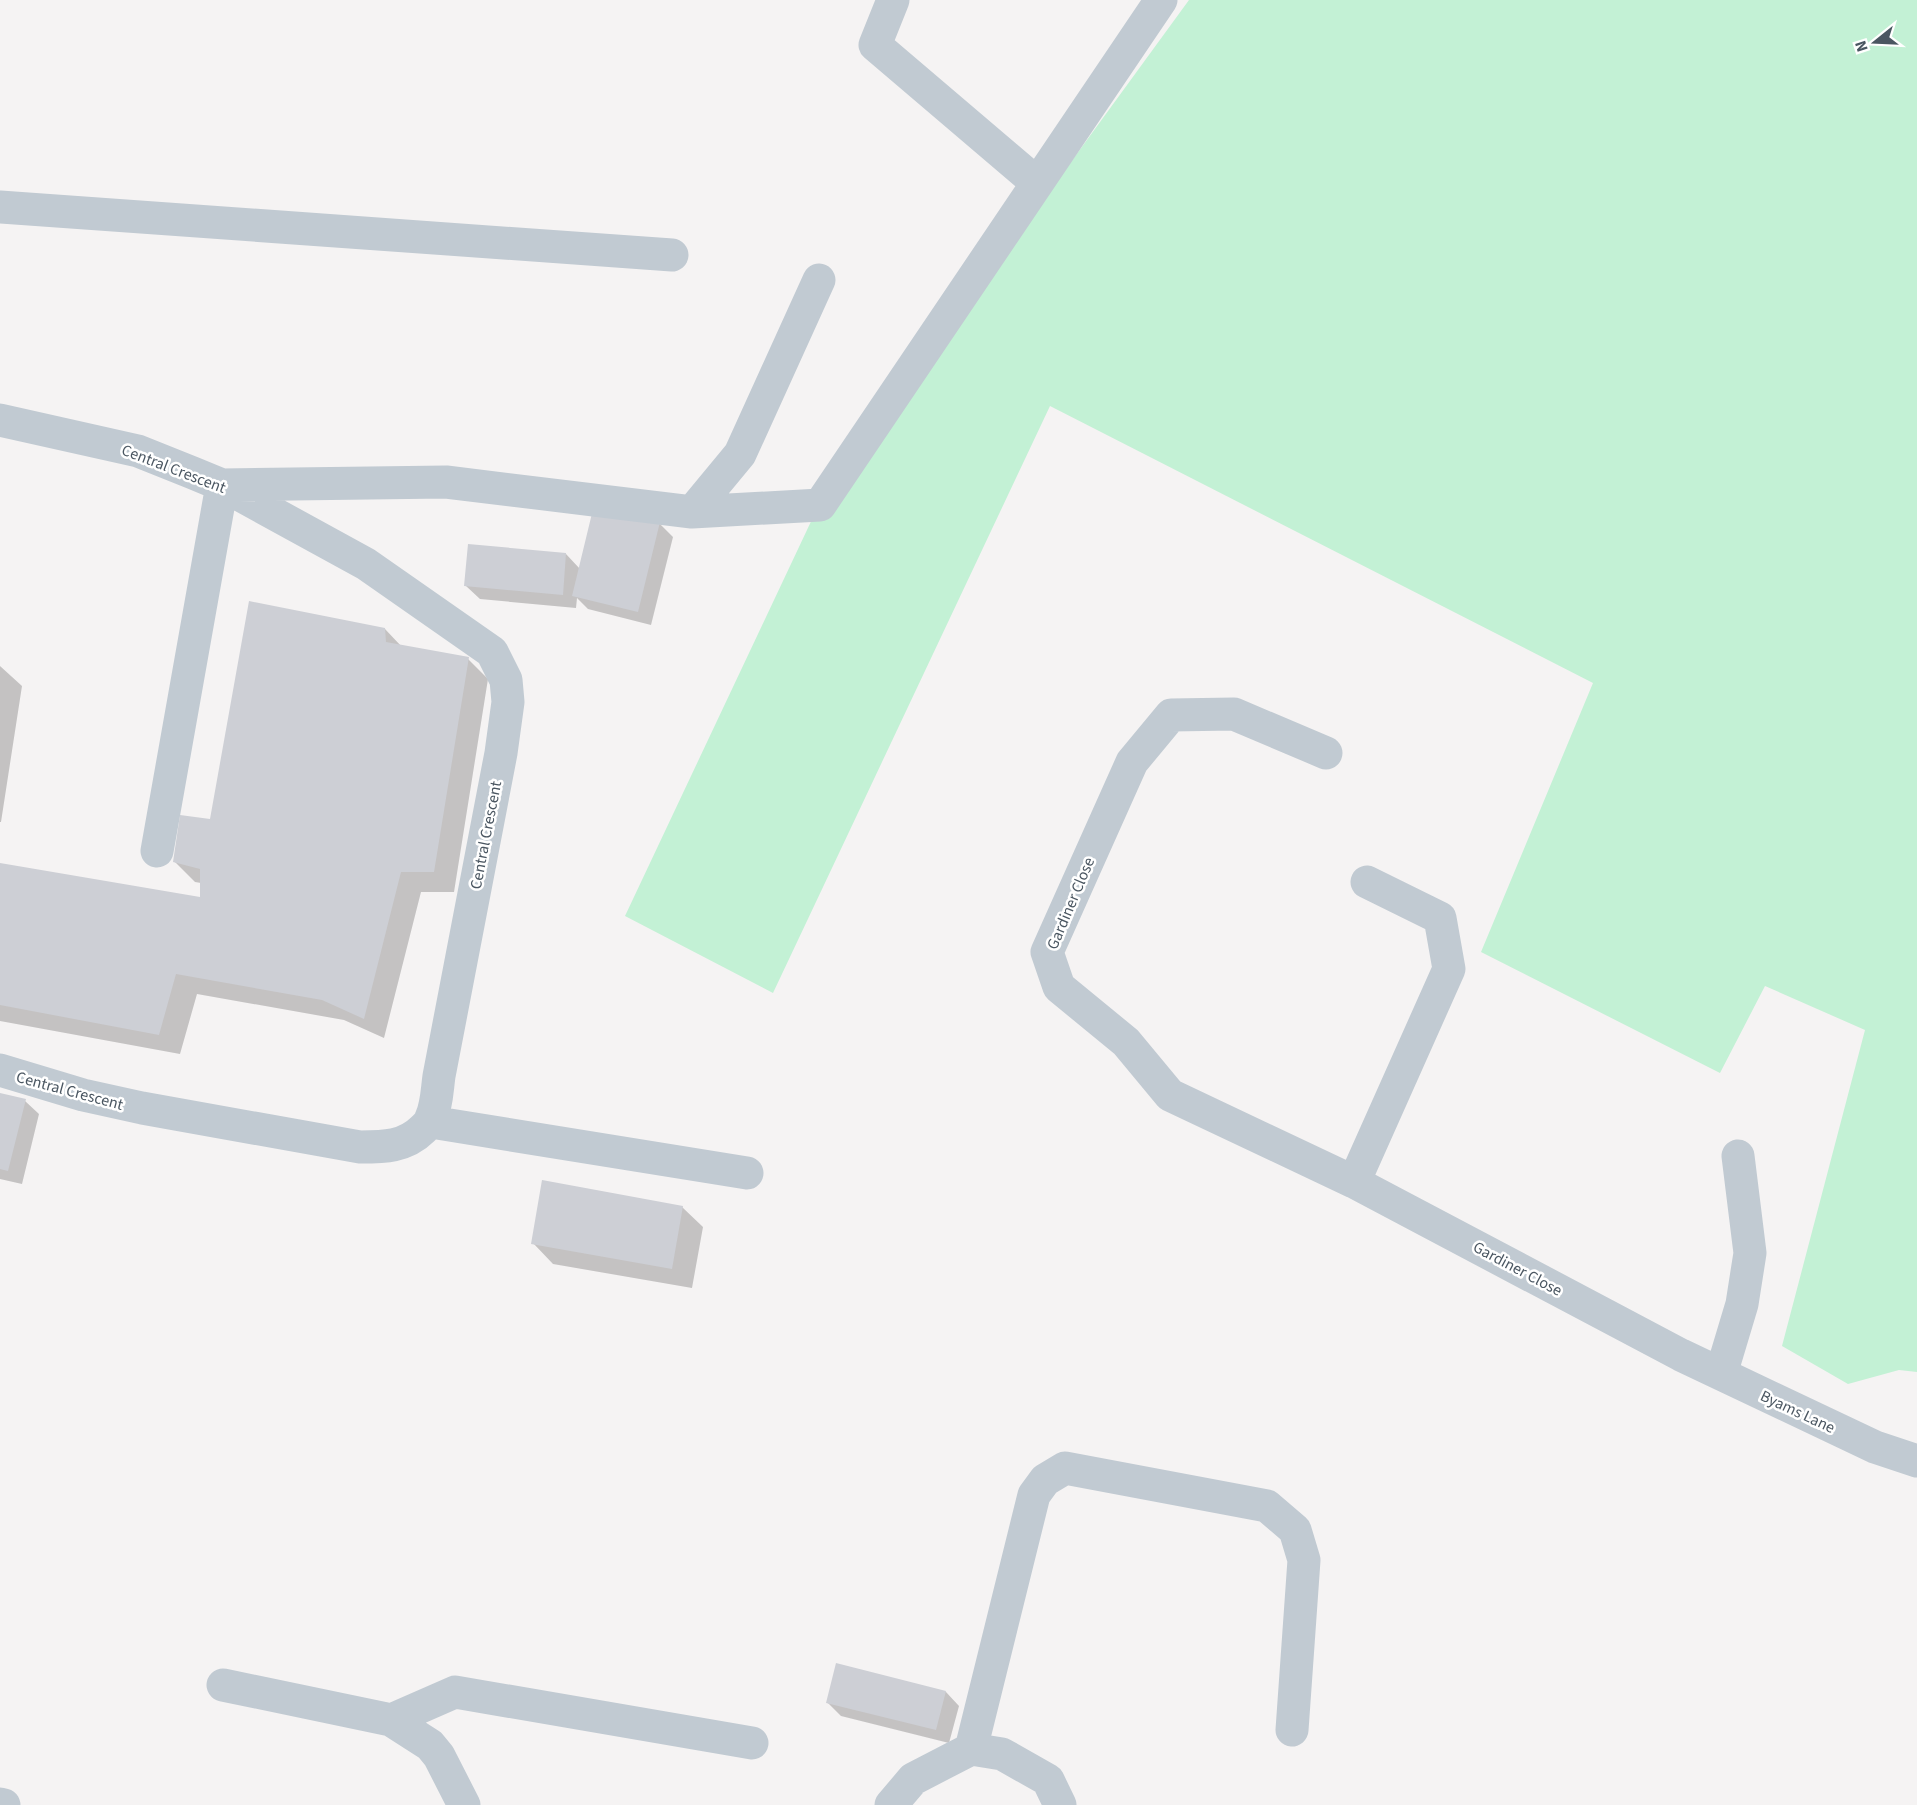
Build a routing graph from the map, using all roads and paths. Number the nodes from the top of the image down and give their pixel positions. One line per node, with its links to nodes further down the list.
1 (893, 0): 3 (street)
2 (1161, 0): 3 (street)
3 (1037, 183): 9 (street)
4 (0, 207): 5 (street)
5 (672, 255)
6 (819, 280): 9 (street)
7 (0, 420): 8 (street, Central Crescent)
8 (222, 485): 9 (street); 11 (street); 14 (street, Central Crescent)
9 (692, 512)
10 (1326, 753): 17 (street, Gardiner Close)
11 (157, 851)
12 (1367, 882): 17 (street)
13 (0, 1070): 14 (street, Central Crescent)
14 (431, 1122): 16 (street)
15 (1738, 1156): 19 (street)
16 (747, 1173)
17 (1354, 1182): 18 (street, Gardiner Close)
18 (1681, 1355): 19 (street, Byams Lane)
19 (1721, 1374): 20 (street, Byams Lane)
20 (1917, 1461)
21 (223, 1685): 22 (street)
22 (391, 1720): 24 (street); 26 (street)
23 (1292, 1730): 25 (street)
24 (752, 1743)
25 (971, 1749): 27 (street); 28 (street)
26 (464, 1805)
27 (891, 1805)
28 (1060, 1805)

